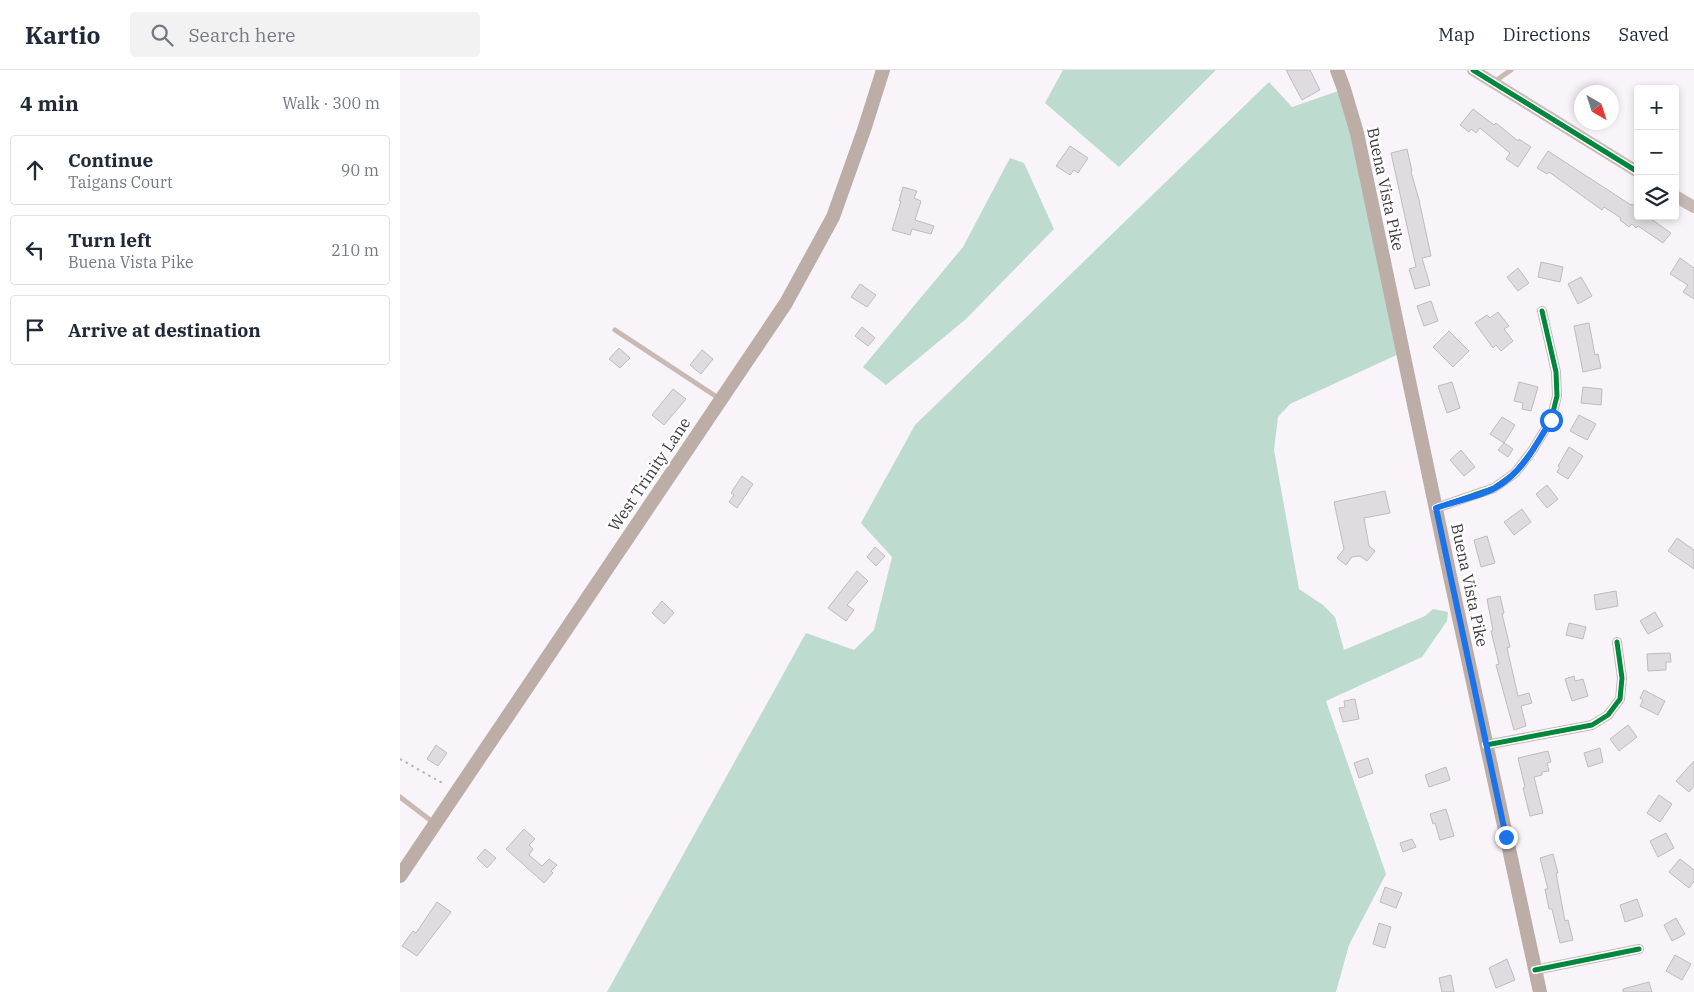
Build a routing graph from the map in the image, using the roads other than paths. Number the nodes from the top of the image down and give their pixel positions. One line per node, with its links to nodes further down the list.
1 (883, 70): 11 (main road, West Trinity Lane)
2 (1337, 70): 12 (main road, Buena Vista Pike)
3 (1473, 70): 5 (street)
4 (1511, 70): 5 (lane)
5 (1494, 83): 6 (street)
6 (1634, 170)
7 (1679, 198): 8 (street)
8 (1694, 207)
9 (1542, 311): 12 (street)
10 (615, 330): 11 (lane)
11 (720, 400): 16 (main road, West Trinity Lane)
12 (1436, 508): 14 (main road, Buena Vista Pike)
13 (1617, 642): 14 (street)
14 (1486, 745): 19 (main road, Buena Vista Pike)
15 (400, 797): 16 (lane)
16 (435, 824): 17 (main road, West Trinity Lane)
17 (400, 876)
18 (1639, 949): 19 (street)
19 (1536, 970): 20 (main road, Buena Vista Pike)
20 (1540, 992)

